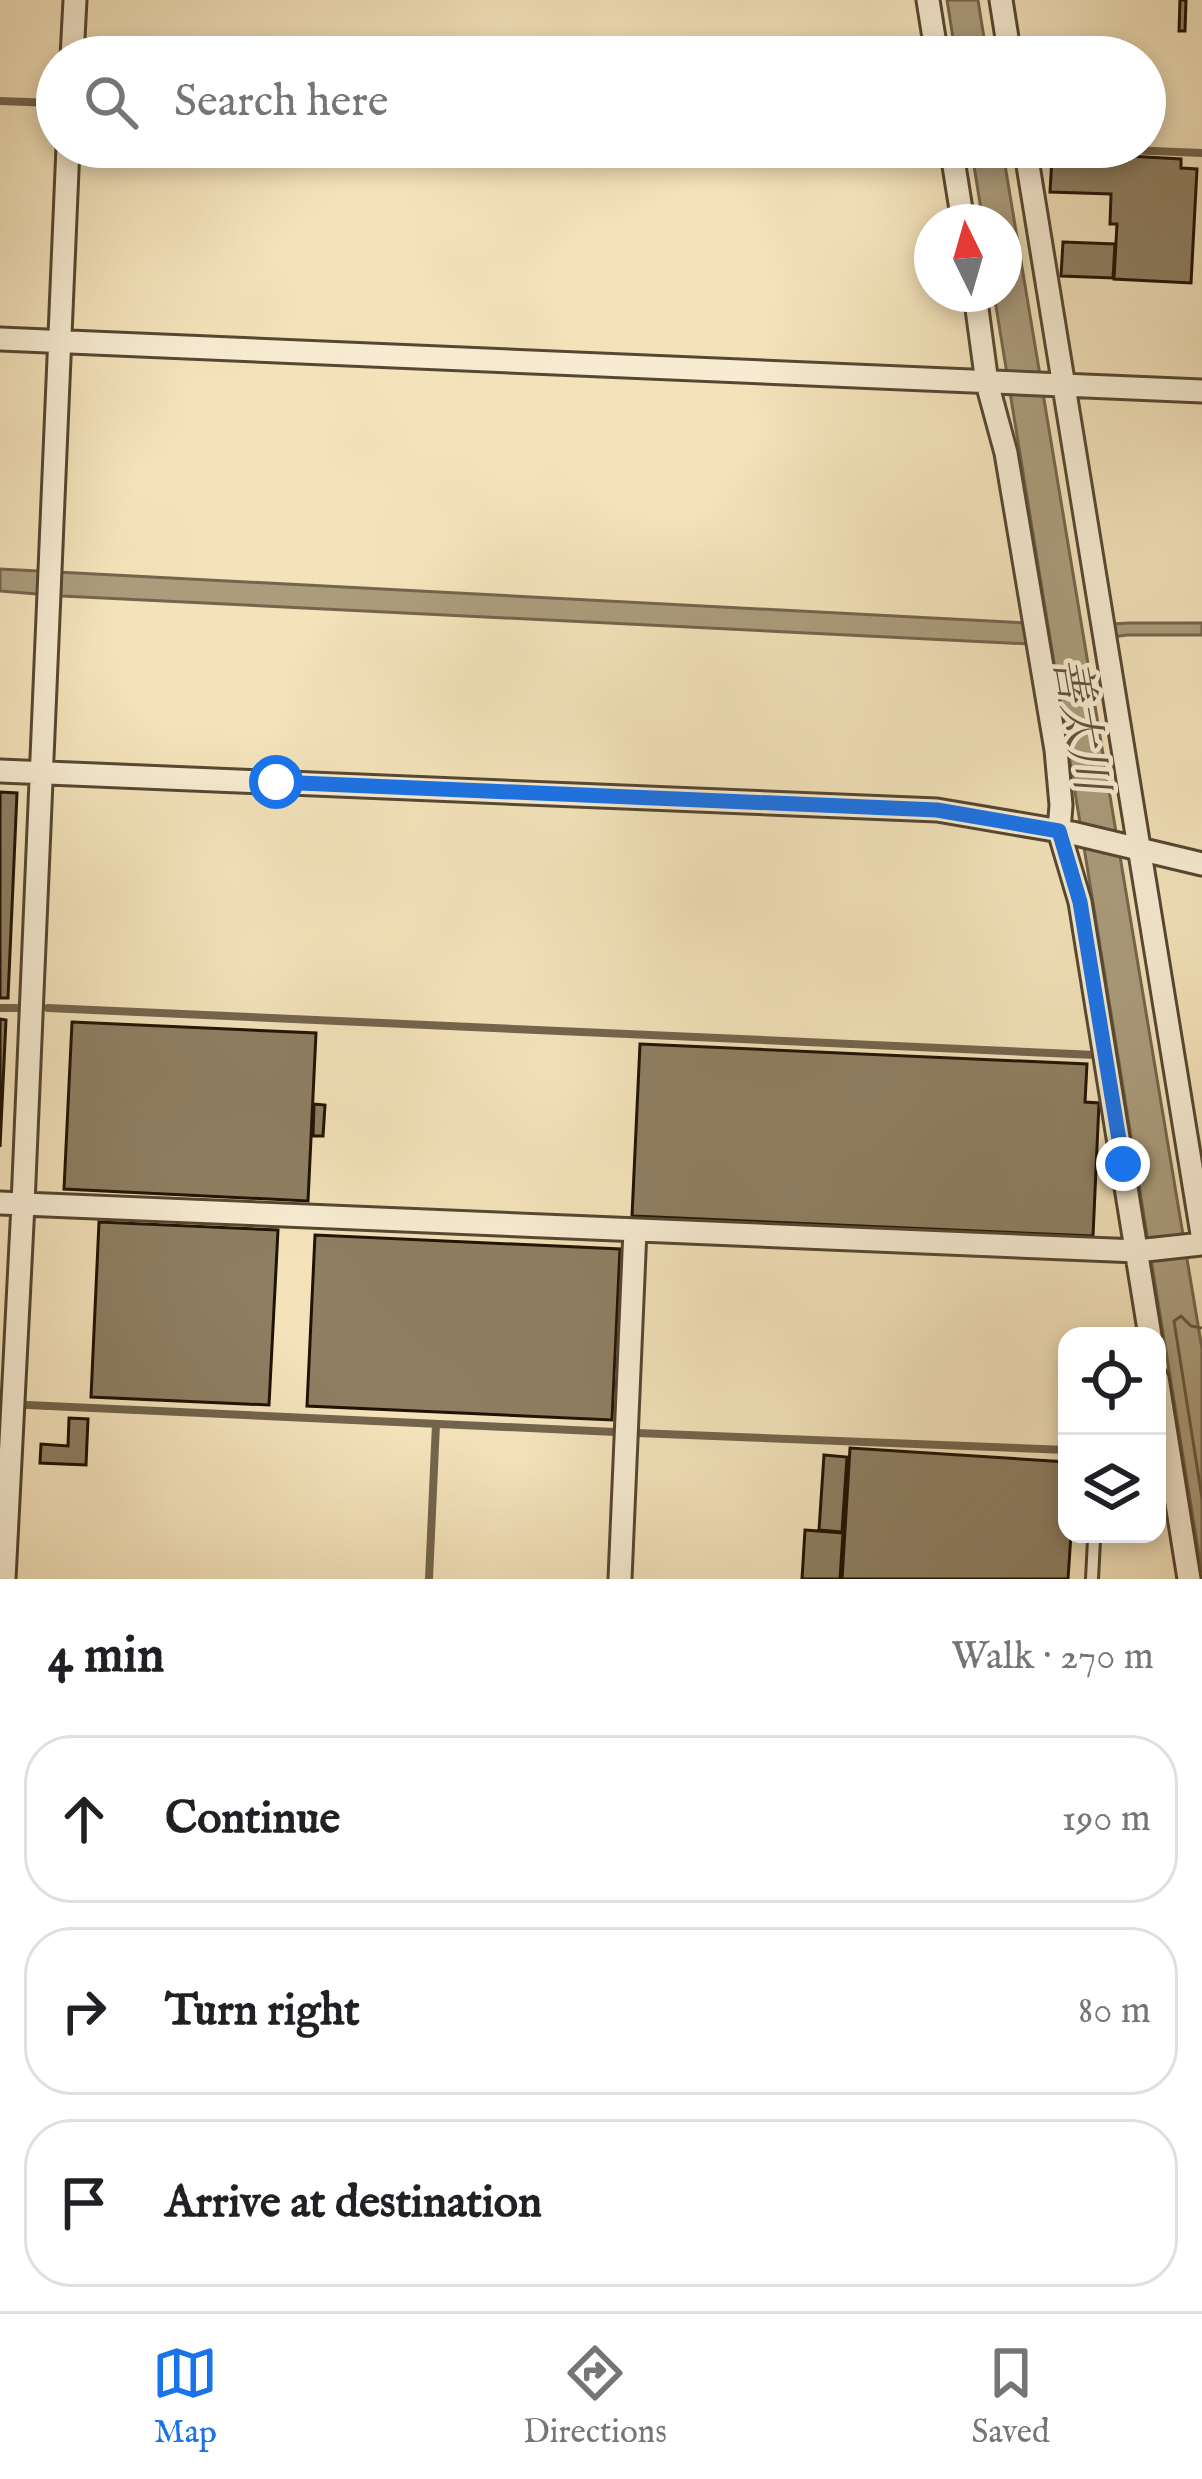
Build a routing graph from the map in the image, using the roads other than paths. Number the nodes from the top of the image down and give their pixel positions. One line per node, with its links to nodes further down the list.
1 (75, 0): 4 (street)
2 (928, 0): 5 (street)
3 (1001, 0): 6 (street)
4 (73, 36)
5 (934, 36)
6 (1007, 36)
7 (67, 168): 13 (street)
8 (955, 168): 10 (street)
9 (1028, 168): 15 (street)
10 (960, 204)
11 (978, 312): 14 (street)
12 (0, 340): 13 (street)
13 (59, 342): 14 (street); 18 (street)
14 (992, 383): 15 (street); 19 (street)
15 (1060, 386): 16 (street); 20 (street)
16 (1202, 392)
17 (0, 771): 18 (street)
18 (40, 772): 19 (street); 22 (street)
19 (1065, 832): 20 (street); 25 (street)
20 (1136, 851): 21 (street); 24 (street)
21 (1202, 864)
22 (12, 1203): 23 (street); 29 (street)
23 (635, 1230): 25 (street); 30 (street)
24 (1199, 1241): 25 (street)
25 (1139, 1251): 26 (street)
26 (1149, 1327)
27 (1166, 1435): 32 (street)
28 (1094, 1543): 31 (lane)
29 (4, 1579)
30 (620, 1579)
31 (1092, 1579)
32 (1189, 1579)

